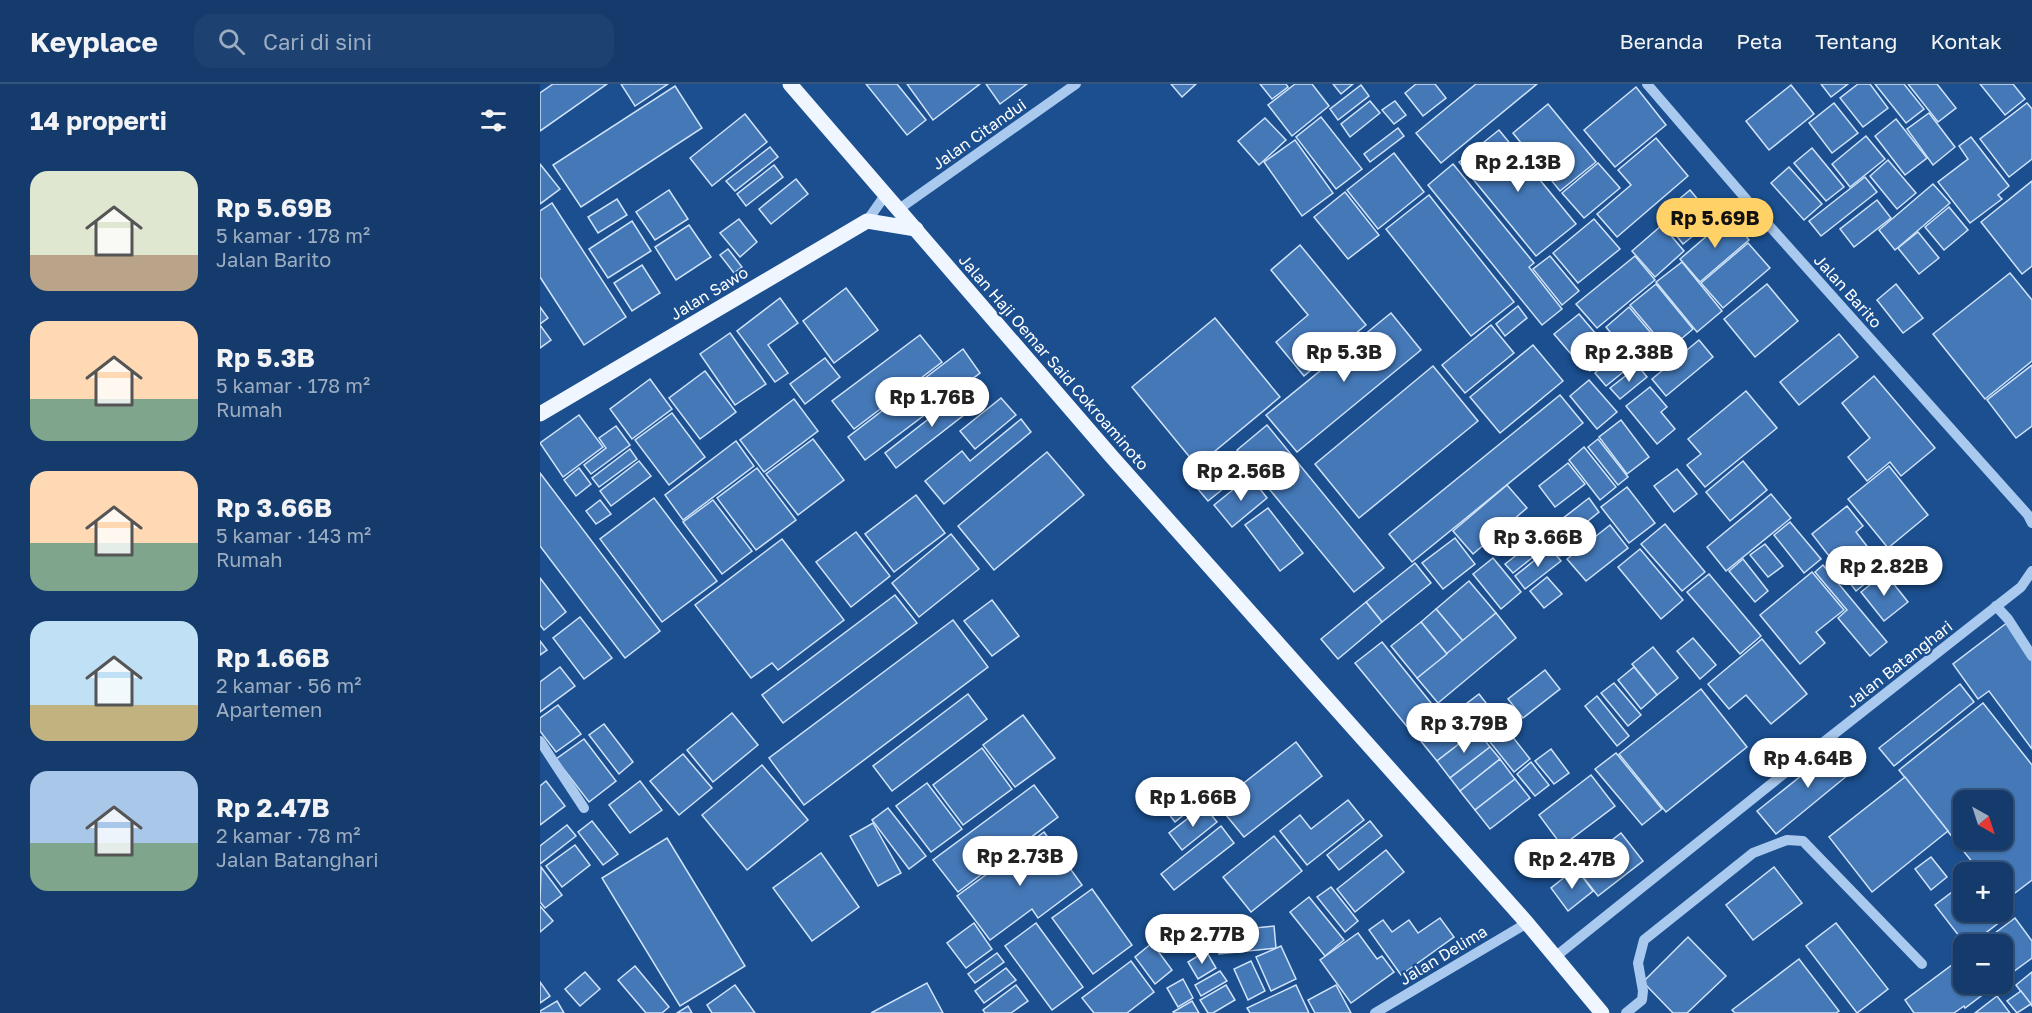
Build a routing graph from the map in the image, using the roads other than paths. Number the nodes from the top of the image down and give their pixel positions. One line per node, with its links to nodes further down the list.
1 (790, 84): 4 (main road, Jalan Haji Oemar Said Cokroaminoto)
2 (1076, 84): 5 (street, Jalan Citandui)
3 (1647, 84): 9 (street, Jalan Barito)
4 (886, 194): 5 (main road, Jalan Haji Oemar Said Cokroaminoto); 6 (street, Jalan Sawo)
5 (899, 209): 7 (main road, Jalan Haji Oemar Said Cokroaminoto)
6 (867, 221): 7 (main road); 8 (main road, Jalan Sawo)
7 (916, 229): 15 (main road, Jalan Haji Oemar Said Cokroaminoto)
8 (540, 414)
9 (2030, 519)
10 (2032, 571): 11 (street, Jalan Batanghari)
11 (1996, 606): 12 (street); 16 (street, Jalan Batanghari)
12 (2032, 656)
13 (540, 741): 14 (street)
14 (584, 808)
15 (1527, 923): 16 (main road, Jalan Haji Oemar Said Cokroaminoto); 18 (street, Jalan Delima)
16 (1555, 957): 19 (main road, Jalan Haji Oemar Said Cokroaminoto)
17 (1922, 964): 20 (street)
18 (1375, 1013)
19 (1602, 1013)
20 (1626, 1013)

